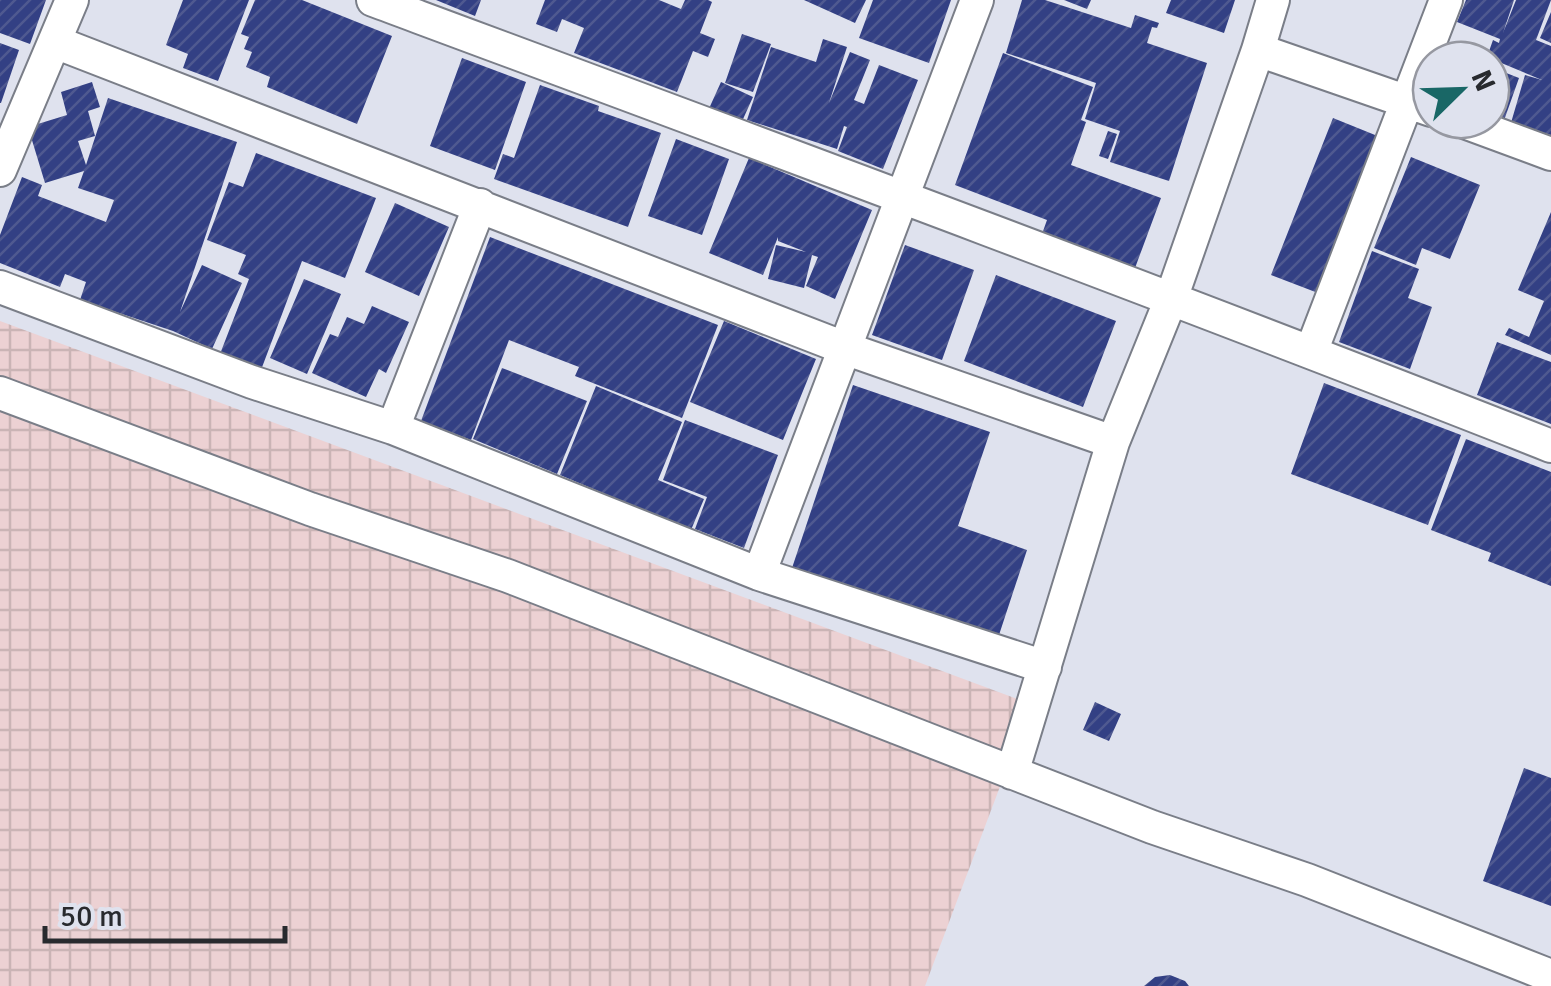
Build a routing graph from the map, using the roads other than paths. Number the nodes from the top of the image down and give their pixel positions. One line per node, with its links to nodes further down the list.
1 (72, 0): 7 (street)
2 (372, 0): 14 (street)
3 (977, 0): 14 (street)
4 (1273, 0): 8 (street)
5 (1446, 0): 6 (street)
6 (1436, 40)
7 (55, 42): 13 (street); 15 (street)
8 (1258, 50): 9 (street); 17 (street)
9 (1411, 102)
10 (1411, 123): 19 (street)
11 (1511, 139): 12 (street)
12 (1551, 154)
13 (0, 170)
14 (902, 196): 17 (street); 18 (street)
15 (480, 205): 18 (street); 21 (street)
16 (0, 287): 21 (street)
17 (1171, 299): 19 (street); 22 (street)
18 (847, 349): 22 (street); 24 (street)
19 (1311, 352): 23 (street)
20 (0, 393): 26 (street)
21 (393, 428): 24 (street)
22 (1113, 442): 25 (street)
23 (1551, 446)
24 (759, 574): 25 (street)
25 (1045, 667): 26 (street)
26 (1012, 772): 27 (street)
27 (1551, 976)

